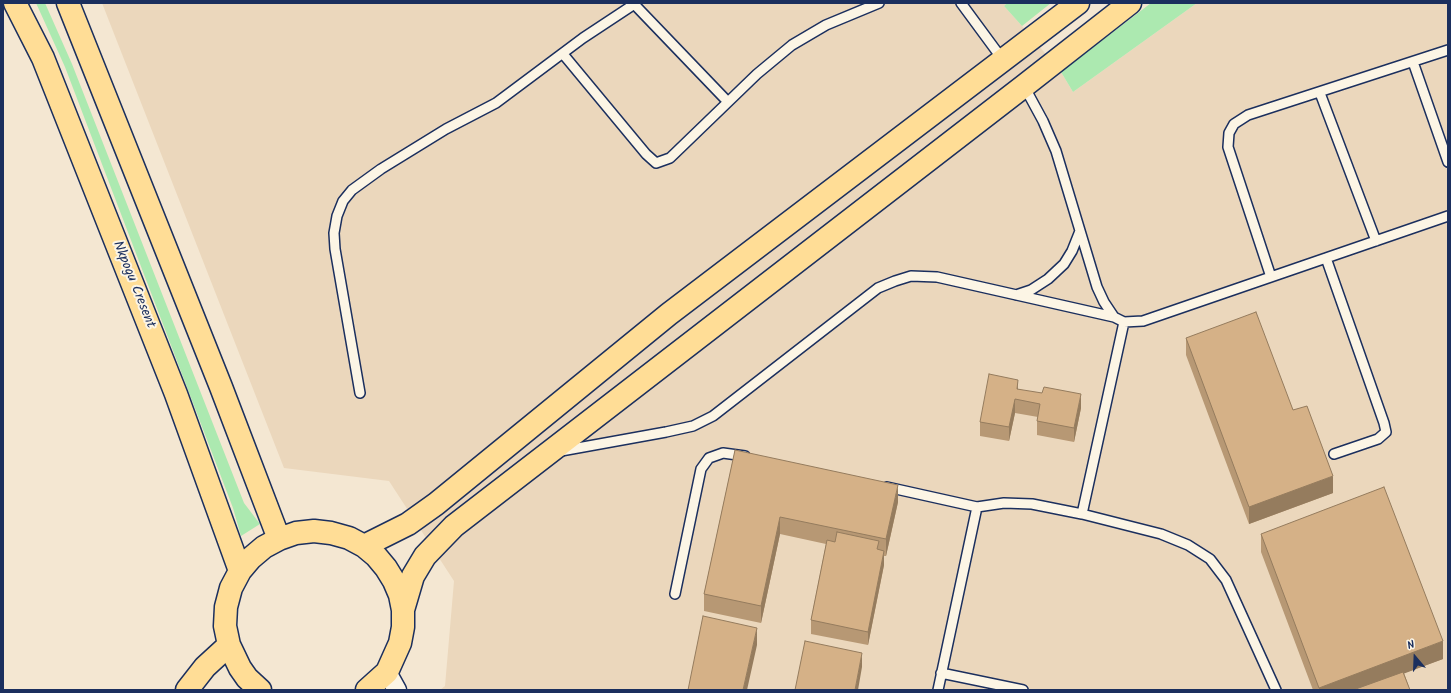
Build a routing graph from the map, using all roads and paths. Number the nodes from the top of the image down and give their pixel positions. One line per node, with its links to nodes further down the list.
1 (15, 3): 33 (main road, Nkpogu Cresent)
2 (68, 3): 31 (main road)
3 (879, 3): 14 (lane)
4 (961, 3): 10 (lane)
5 (1078, 3): 10 (main road)
6 (1130, 3): 12 (main road)
7 (635, 4): 9 (lane); 14 (lane)
8 (1448, 50): 11 (lane)
9 (563, 54): 14 (lane); 24 (lane)
10 (1004, 60): 32 (main road)
11 (1413, 62): 13 (lane); 15 (lane)
12 (1024, 86): 17 (lane); 25 (main road)
13 (1320, 92): 18 (lane); 20 (lane)
14 (728, 102)
15 (1448, 162)
16 (1448, 216): 18 (lane)
17 (1080, 231): 21 (lane); 22 (lane)
18 (1376, 241): 19 (lane)
19 (1326, 258): 20 (lane); 26 (lane)
20 (1271, 277): 23 (lane)
21 (1016, 295): 22 (lane); 25 (lane)
22 (1114, 317): 23 (lane)
23 (1124, 322): 30 (lane)
24 (360, 393)
25 (548, 453): 35 (main road)
26 (1334, 454)
27 (751, 457): 34 (lane)
28 (882, 486): 29 (lane)
29 (977, 507): 30 (lane); 37 (lane)
30 (1082, 514): 44 (lane)
31 (279, 539): 32 (main road); 33 (main road)
32 (364, 546): 35 (main road)
33 (240, 571): 36 (main road)
34 (675, 594)
35 (403, 610): 38 (main road)
36 (229, 645): 39 (main road); 40 (main road)
37 (942, 673): 42 (lane); 43 (lane)
38 (392, 681): 41 (main road)
39 (187, 690)
40 (260, 690)
41 (367, 690)
42 (938, 690)
43 (1023, 690)
44 (1276, 690)

